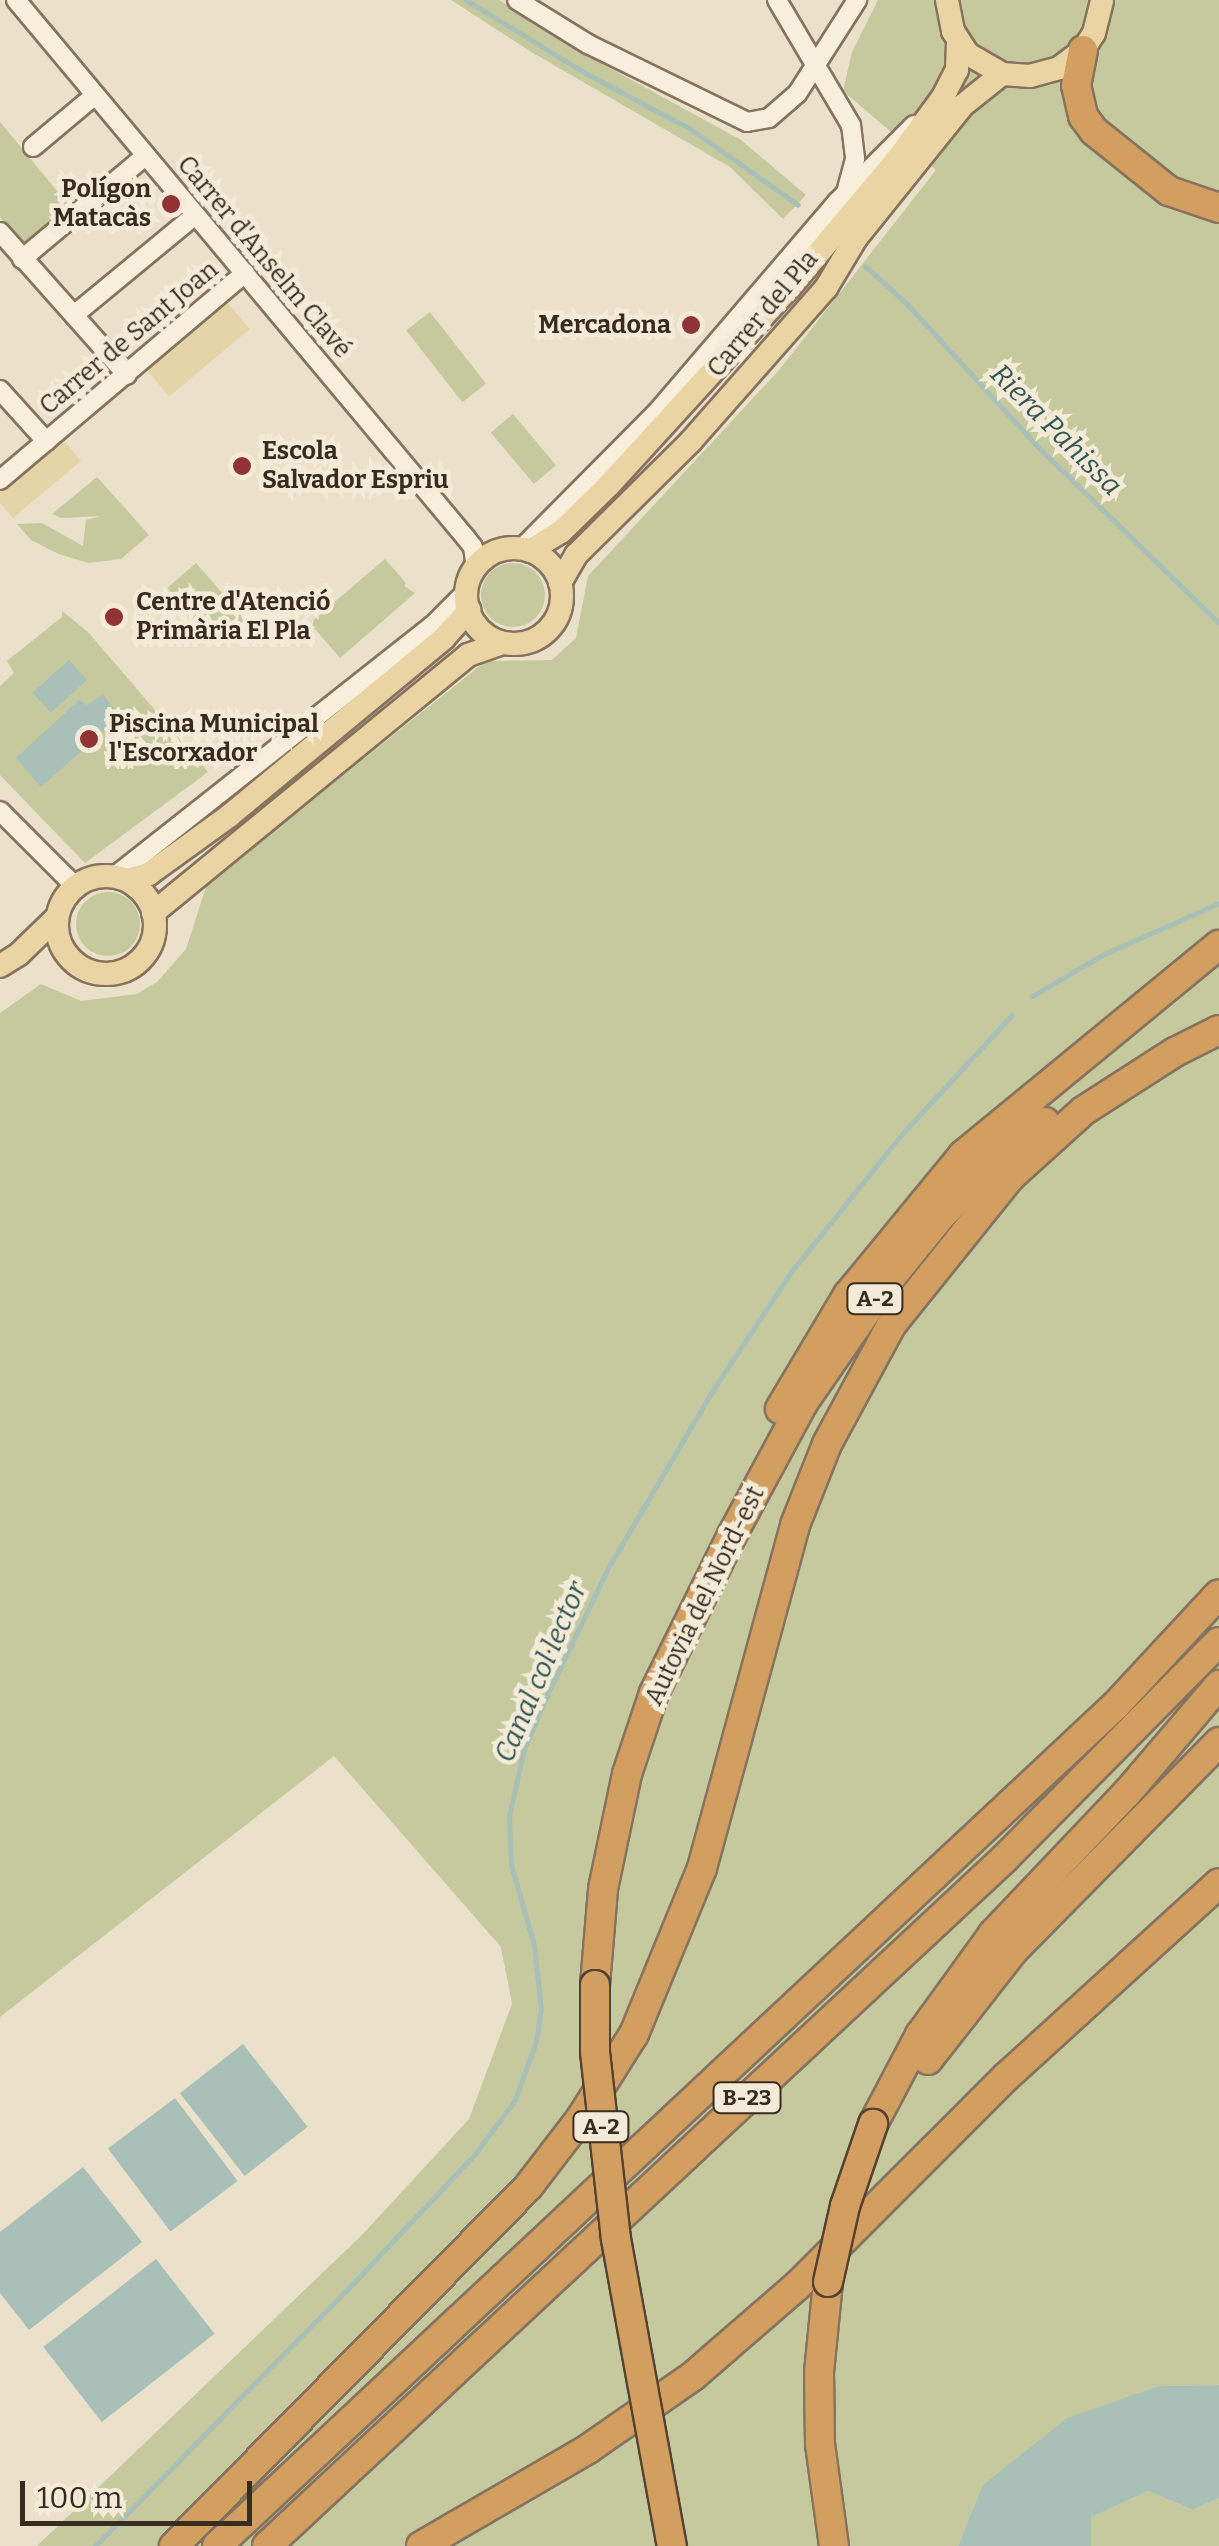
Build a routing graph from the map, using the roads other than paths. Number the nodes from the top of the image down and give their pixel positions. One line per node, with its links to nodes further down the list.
1 (16, 0): 11 (street, Carrer d'Anselm Clavé)
2 (518, 0): 9 (street)
3 (777, 0): 9 (street)
4 (856, 0): 9 (street)
5 (947, 0): 7 (main road)
6 (1102, 0): 8 (main road)
7 (958, 42): 10 (main road); 12 (main road, Carrer del Pla)
8 (1082, 50): 10 (main road); 16 (highway)
9 (815, 66): 15 (street)
10 (1002, 74): 28 (main road, Carrer del Pla)
11 (94, 96): 13 (street); 14 (street, Carrer d'Anselm Clavé)
12 (930, 113): 15 (street, Carrer del Pla); 26 (main road, Carrer del Pla)
13 (33, 148)
14 (145, 156): 17 (street, Carrer d'Anselm Clavé); 19 (street)
15 (846, 194): 26 (street, Carrer del Pla)
16 (1219, 208)
17 (194, 216): 20 (street, Carrer d'Anselm Clavé); 21 (street)
18 (0, 232): 19 (street)
19 (22, 258): 21 (street)
20 (245, 273): 22 (street, Carrer de Sant Joan); 27 (street, Carrer d'Anselm Clavé)
21 (74, 315): 22 (street)
22 (127, 375): 24 (street, Carrer de Sant Joan)
23 (0, 390): 24 (street)
24 (46, 441): 25 (street, Carrer de Sant Joan)
25 (0, 480)
26 (525, 550): 27 (main road); 28 (main road)
27 (481, 556): 29 (main road)
28 (560, 583): 30 (main road)
29 (468, 601): 30 (main road); 32 (main road)
30 (503, 643): 34 (main road)
31 (0, 811): 33 (street)
32 (121, 878): 33 (main road); 34 (main road)
33 (74, 886): 35 (main road)
34 (153, 913): 37 (main road)
35 (57, 917): 37 (main road); 38 (main road)
36 (1219, 945): 44 (highway)
37 (66, 954): 38 (main road)
38 (9, 960)
39 (1219, 1012): 44 (highway, Autovia del Nord-est / A-2)
40 (1219, 1030): 49 (highway)
41 (1219, 1594): 50 (highway, B-23)
42 (1219, 1642): 51 (highway, B-23)
43 (1219, 1685): 47 (highway)
44 (654, 1693): 53 (highway, Autovia del Nord-est / A-2, bridge)
45 (1219, 1742): 47 (highway)
46 (1219, 1883): 52 (highway)
47 (882, 2126): 48 (highway)
48 (828, 2372): 54 (highway); 55 (highway)
49 (174, 2546)
50 (217, 2546)
51 (267, 2546)
52 (421, 2546)
53 (672, 2546)
54 (834, 2546)
55 (851, 2546)

